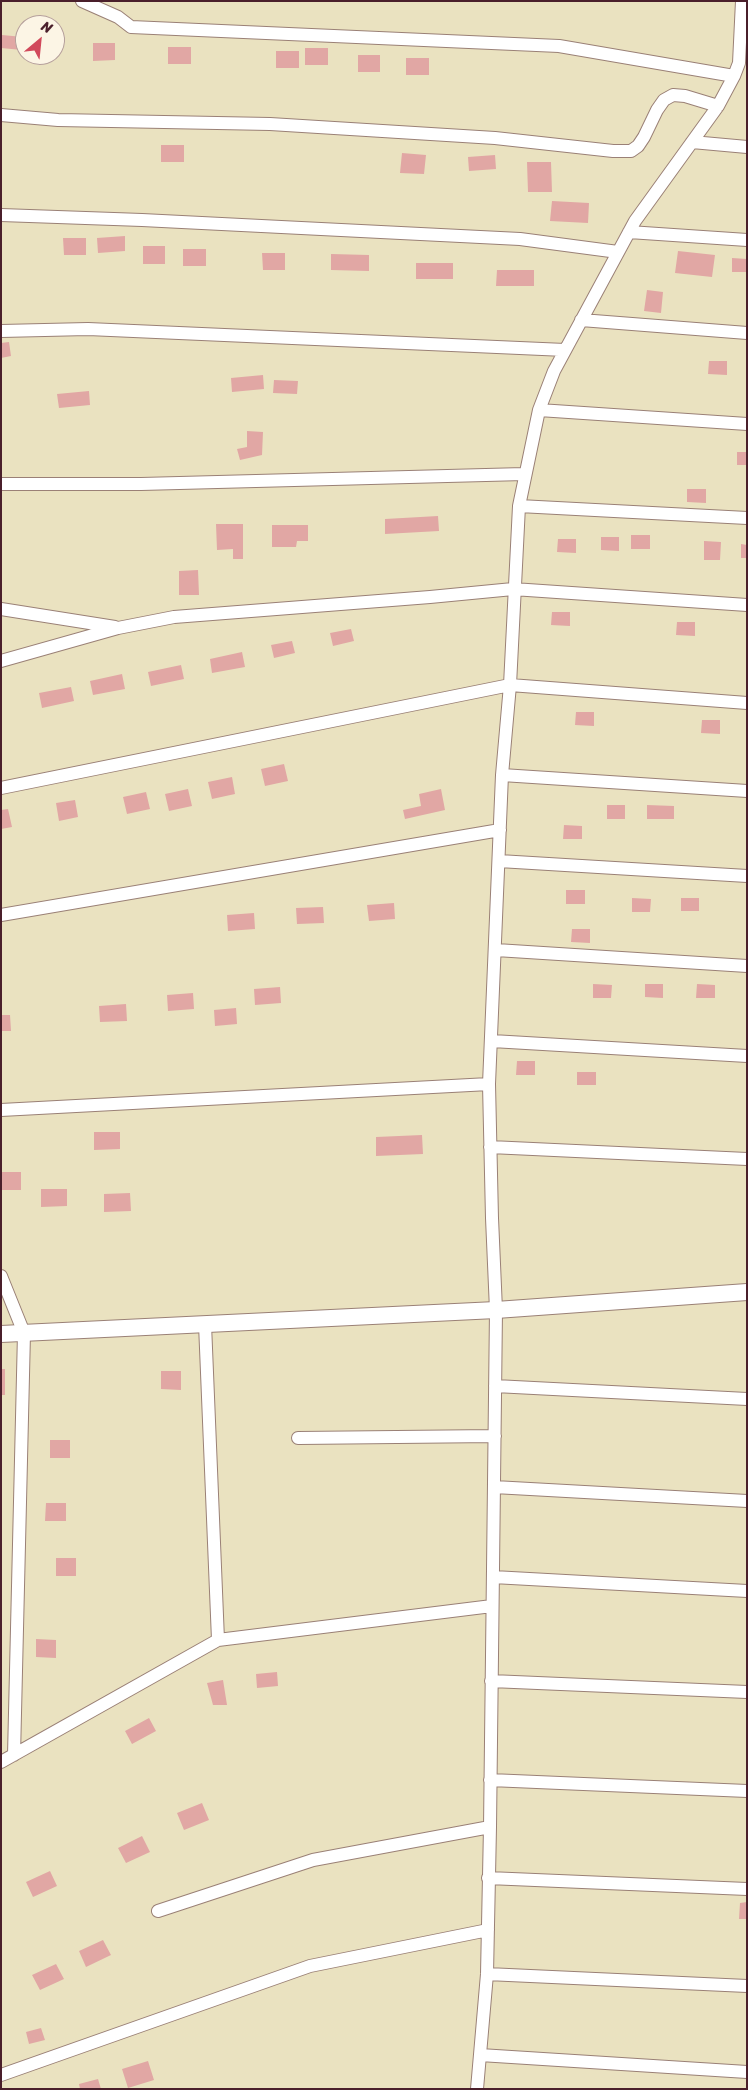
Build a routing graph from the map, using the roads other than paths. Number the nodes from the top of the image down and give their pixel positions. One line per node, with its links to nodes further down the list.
1 (82, 1): 4 (street)
2 (742, 1): 3 (street)
3 (743, 63): 4 (street)
4 (734, 76): 5 (street)
5 (718, 106): 6 (street); 7 (street)
6 (1, 115)
7 (692, 142): 8 (street); 10 (street)
8 (747, 147)
9 (1, 215): 12 (street)
10 (629, 232): 11 (street); 12 (street)
11 (747, 240)
12 (618, 252): 13 (street)
13 (581, 320): 15 (street); 16 (street)
14 (1, 332): 16 (street)
15 (747, 333)
16 (565, 350): 17 (street)
17 (539, 410): 18 (street); 19 (street)
18 (747, 424)
19 (524, 474): 20 (street); 21 (street)
20 (1, 484)
21 (519, 506): 22 (street); 23 (street)
22 (747, 518)
23 (513, 589): 24 (street); 26 (street); 28 (street)
24 (747, 605)
25 (1, 609): 26 (street)
26 (118, 628): 27 (street)
27 (1, 661)
28 (510, 685): 29 (street); 30 (street); 31 (street)
29 (747, 703)
30 (502, 775): 32 (street); 33 (street)
31 (1, 788)
32 (747, 791)
33 (500, 830): 34 (street); 36 (street)
34 (499, 861): 35 (street); 37 (street)
35 (747, 876)
36 (1, 915)
37 (496, 950): 38 (street); 39 (street)
38 (747, 966)
39 (492, 1041): 40 (street); 41 (street)
40 (747, 1056)
41 (489, 1084): 42 (street); 43 (street)
42 (1, 1110)
43 (490, 1147): 44 (street); 47 (street)
44 (747, 1159)
45 (1, 1276): 49 (street)
46 (747, 1292): 47 (street)
47 (496, 1310): 48 (street); 51 (street)
48 (205, 1324): 49 (street); 60 (street)
49 (24, 1333): 50 (street); 63 (street)
50 (1, 1334)
51 (495, 1386): 52 (street); 53 (street)
52 (747, 1399)
53 (495, 1436): 54 (street); 55 (street)
54 (298, 1438)
55 (494, 1487): 56 (street); 57 (street)
56 (747, 1501)
57 (492, 1577): 58 (street); 59 (street)
58 (747, 1590)
59 (492, 1606): 60 (street); 61 (street)
60 (218, 1640): 63 (street)
61 (491, 1681): 62 (street); 65 (street)
62 (747, 1692)
63 (14, 1755): 64 (street)
64 (1, 1762)
65 (490, 1780): 66 (street); 67 (street)
66 (747, 1791)
67 (490, 1826): 68 (street); 70 (street)
68 (488, 1878): 69 (street); 71 (street)
69 (747, 1889)
70 (158, 1912)
71 (488, 1930): 72 (street); 76 (street)
72 (487, 1974): 73 (street); 74 (street)
73 (747, 1986)
74 (480, 2055): 75 (street); 77 (street)
75 (747, 2072)
76 (1, 2075)
77 (477, 2089)

